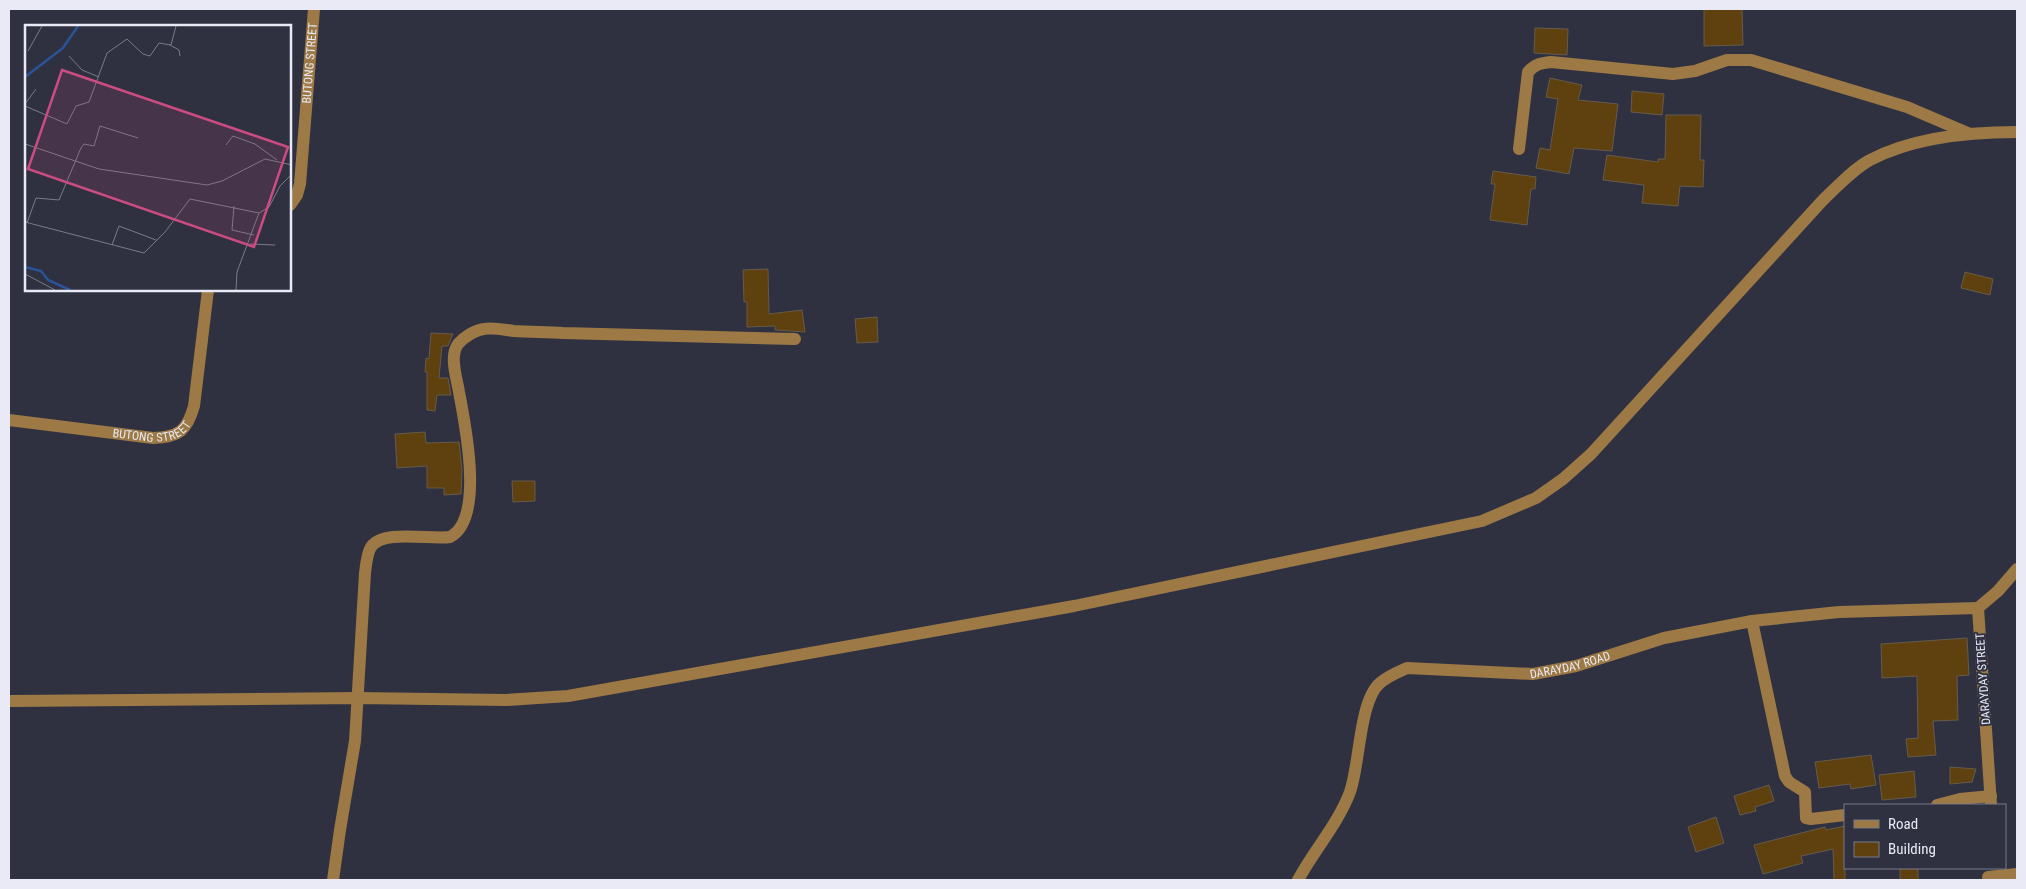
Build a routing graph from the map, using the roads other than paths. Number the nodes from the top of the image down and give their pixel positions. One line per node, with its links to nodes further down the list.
1 (314, 9): 5 (street, BUTONG STREET)
2 (2017, 132): 3 (street)
3 (1973, 135): 4 (street); 12 (street)
4 (1519, 149)
5 (291, 204)
6 (208, 291): 8 (street, BUTONG STREET)
7 (795, 339): 12 (street)
8 (9, 420)
9 (2017, 569): 10 (street)
10 (1978, 608): 11 (street, DARAYDAY ROAD); 14 (street, DARAYDAY STREET)
11 (1752, 621): 16 (street); 20 (street, DARAYDAY ROAD)
12 (358, 698): 13 (street); 19 (street)
13 (9, 701)
14 (1991, 801): 15 (street)
15 (1941, 804)
16 (1844, 815)
17 (2017, 874): 18 (street)
18 (1988, 875)
19 (334, 880)
20 (1298, 880)

